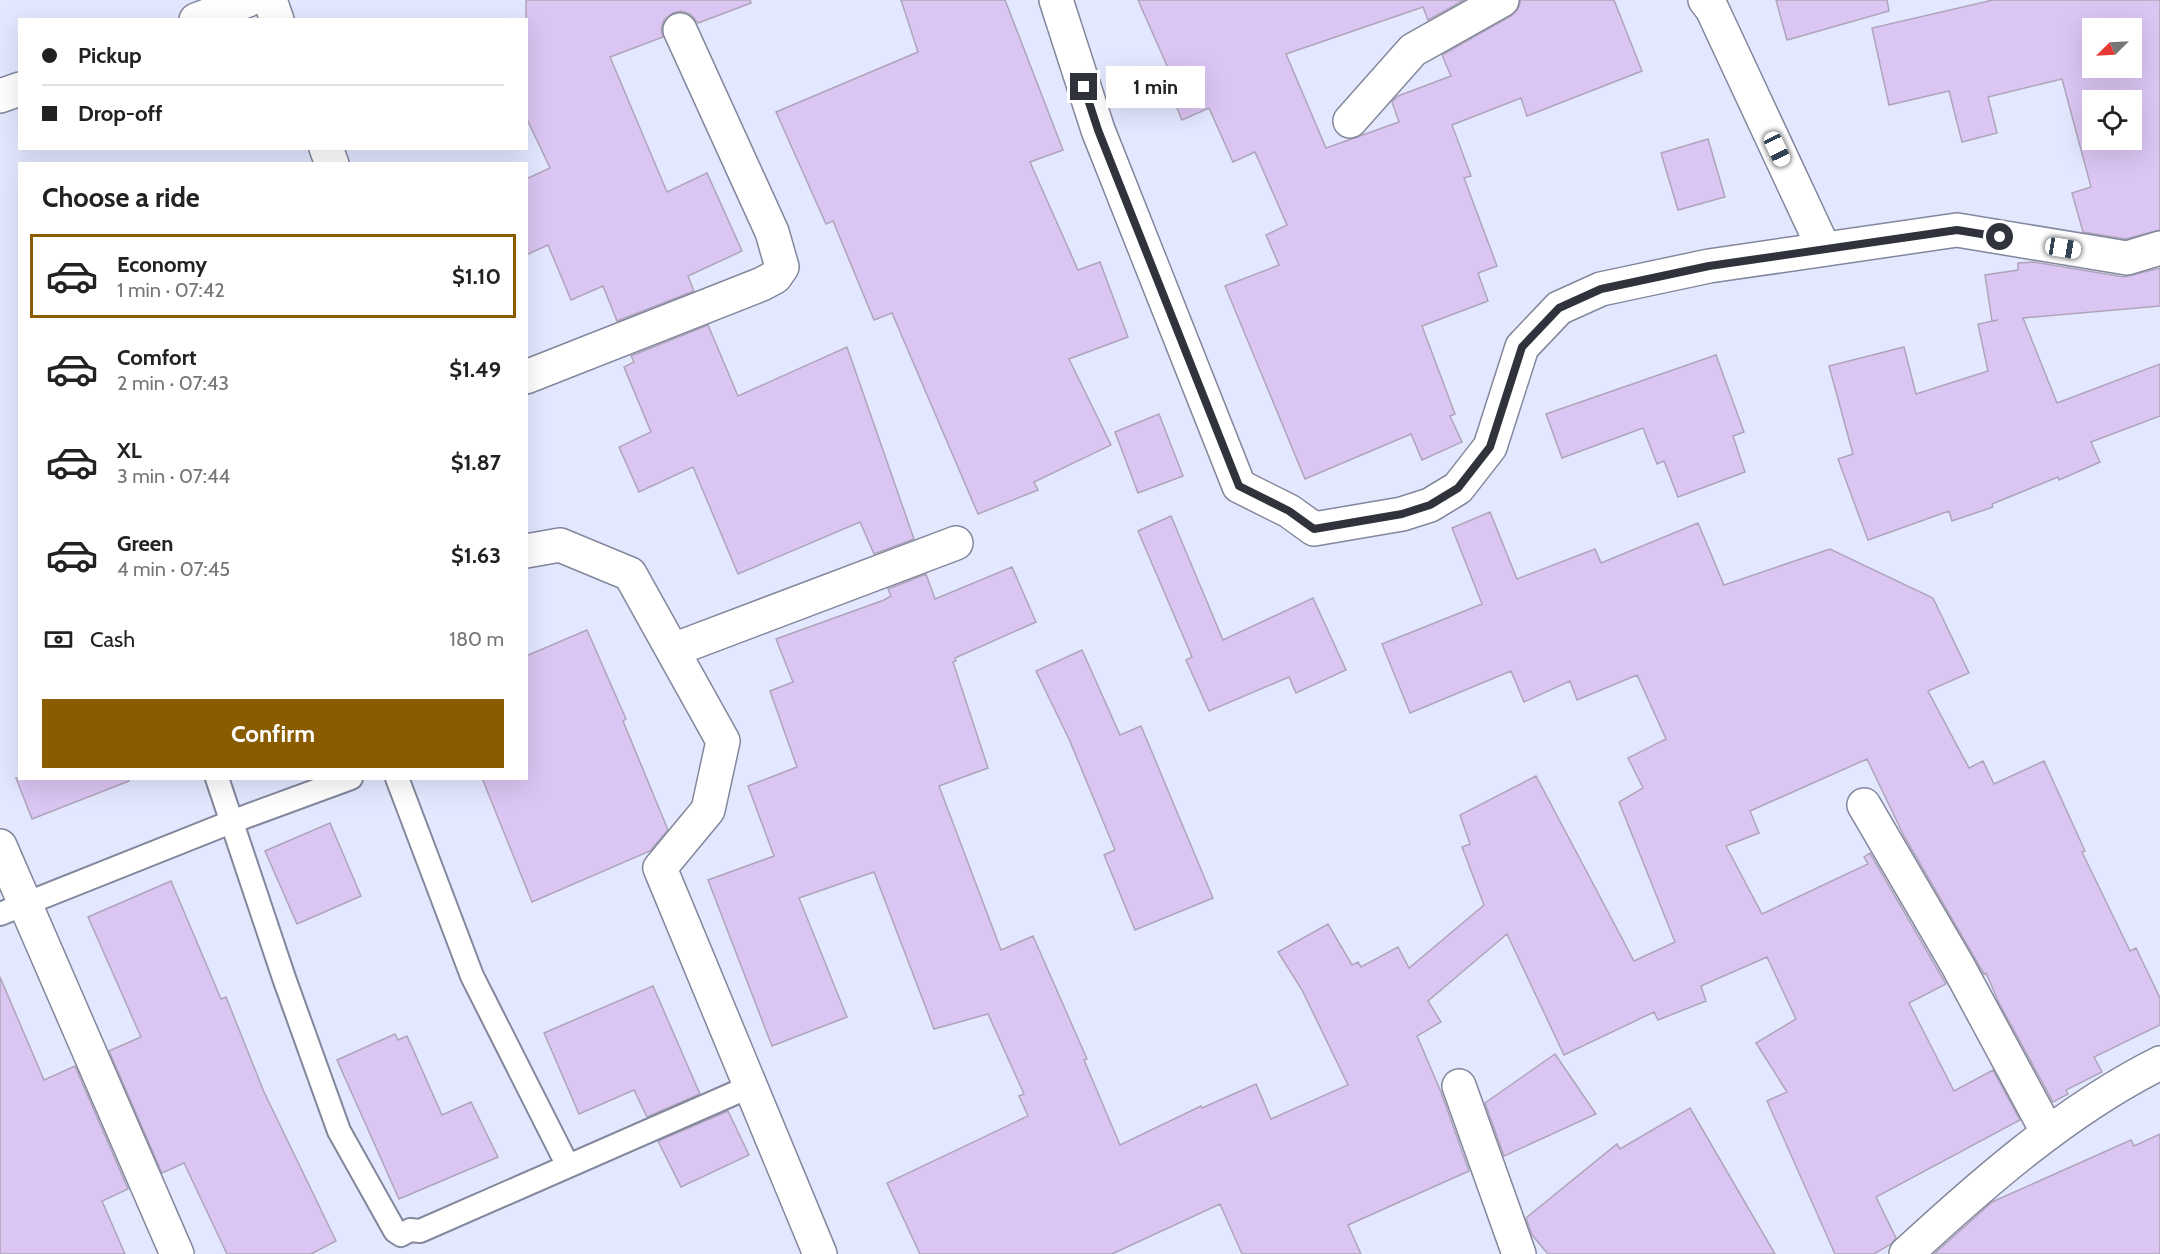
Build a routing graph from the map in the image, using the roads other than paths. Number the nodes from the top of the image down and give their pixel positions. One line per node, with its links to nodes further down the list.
1 (248, 0): 6 (street)
2 (270, 0): 7 (street)
3 (1056, 0): 13 (street)
4 (1502, 0): 11 (street)
5 (1705, 0): 13 (street)
6 (201, 18)
7 (276, 18)
8 (680, 30): 14 (street)
9 (18, 90): 10 (street)
10 (0, 96)
11 (1350, 121)
12 (2160, 248): 13 (street)
13 (1824, 249)
14 (528, 376)
15 (956, 543): 17 (street)
16 (528, 551): 17 (street)
17 (673, 650): 26 (street)
18 (219, 780): 22 (lane)
19 (346, 780): 22 (lane)
20 (398, 780): 29 (lane)
21 (1864, 805): 28 (street)
22 (231, 822): 24 (lane); 29 (lane)
23 (0, 846): 24 (street)
24 (13, 909): 30 (street)
25 (2160, 1063): 28 (street)
26 (751, 1086): 29 (lane); 31 (street)
27 (1459, 1086): 32 (street)
28 (2048, 1133): 33 (street)
29 (567, 1164)
30 (177, 1254)
31 (820, 1254)
32 (1519, 1254)
33 (1906, 1254)

